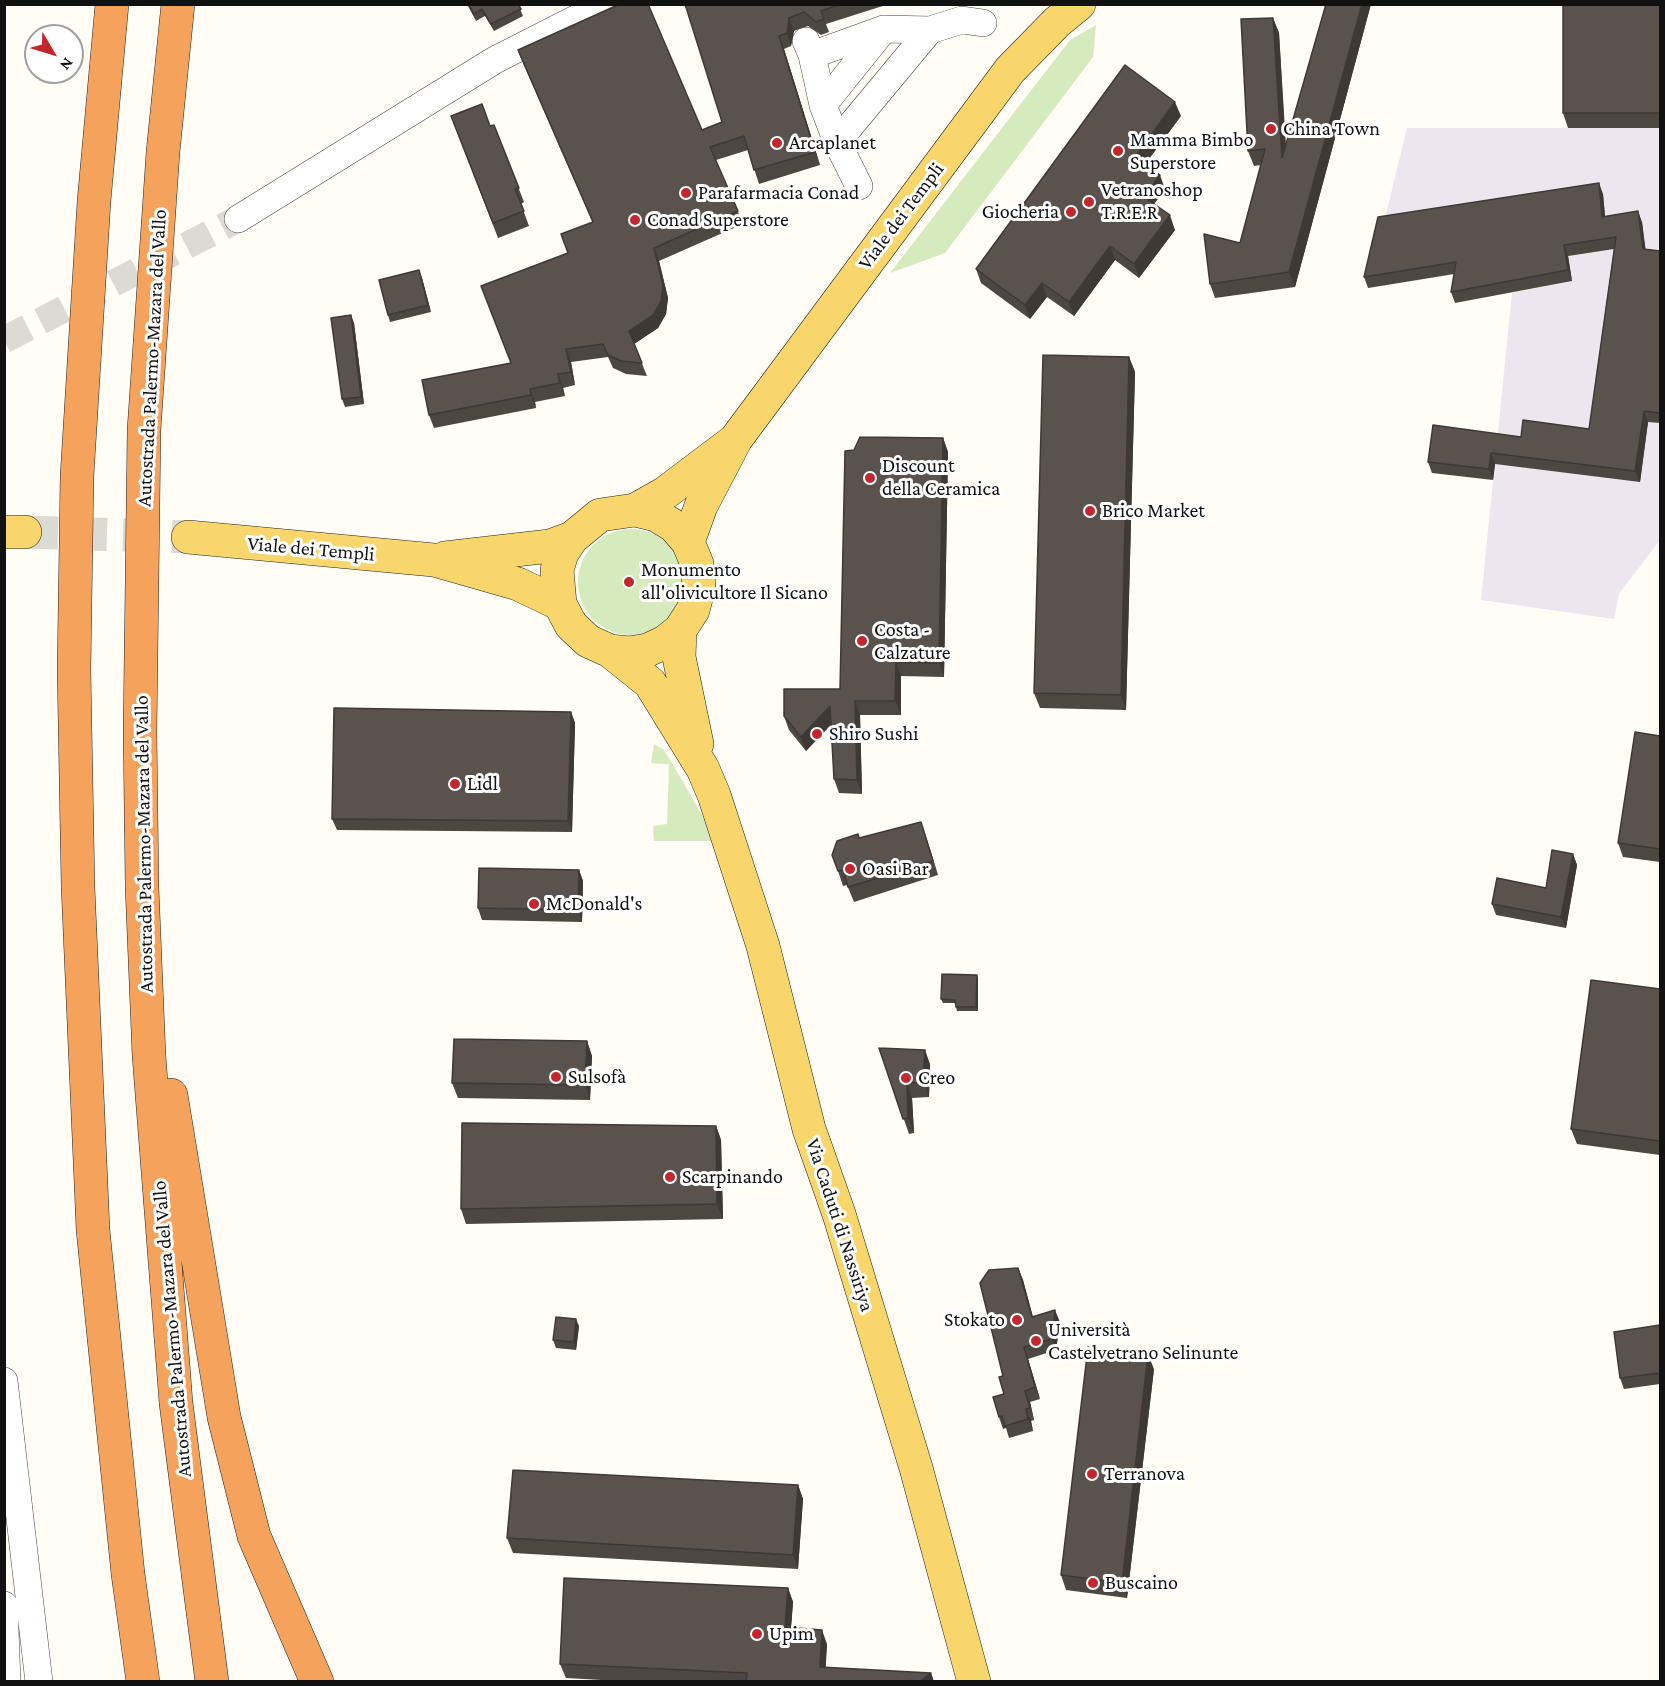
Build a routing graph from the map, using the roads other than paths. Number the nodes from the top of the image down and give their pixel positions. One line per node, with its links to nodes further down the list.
1 (112, 4): 27 (highway)
2 (178, 4): 21 (highway, Autostrada Palermo-Mazara del Vallo)
3 (605, 4): 11 (street)
4 (1079, 4): 12 (main road, Viale dei Templi)
5 (983, 23): 7 (street)
6 (884, 29): 7 (street); 8 (street); 8 (street)
7 (930, 30): 9 (street)
8 (823, 105): 9 (street)
9 (837, 142): 10 (street)
10 (859, 186)
11 (238, 219)
12 (736, 439): 13 (main road); 16 (main road)
13 (635, 510): 15 (main road); 16 (main road)
14 (188, 537): 17 (main road, Viale dei Templi)
15 (572, 538): 17 (main road); 18 (main road)
16 (688, 542): 19 (main road)
17 (434, 560): 18 (main road)
18 (560, 604): 20 (main road)
19 (680, 630): 20 (main road); 22 (main road)
20 (610, 651): 22 (main road)
21 (140, 730): 28 (highway, Autostrada Palermo-Mazara del Vallo); 29 (highway)
22 (703, 770): 30 (main road, Via Caduti di Nassiriya)
23 (4, 1381): 26 (street)
24 (4, 1605): 25 (street)
25 (7, 1682)
26 (39, 1682)
27 (143, 1682)
28 (212, 1682)
29 (317, 1682)
30 (974, 1682)

